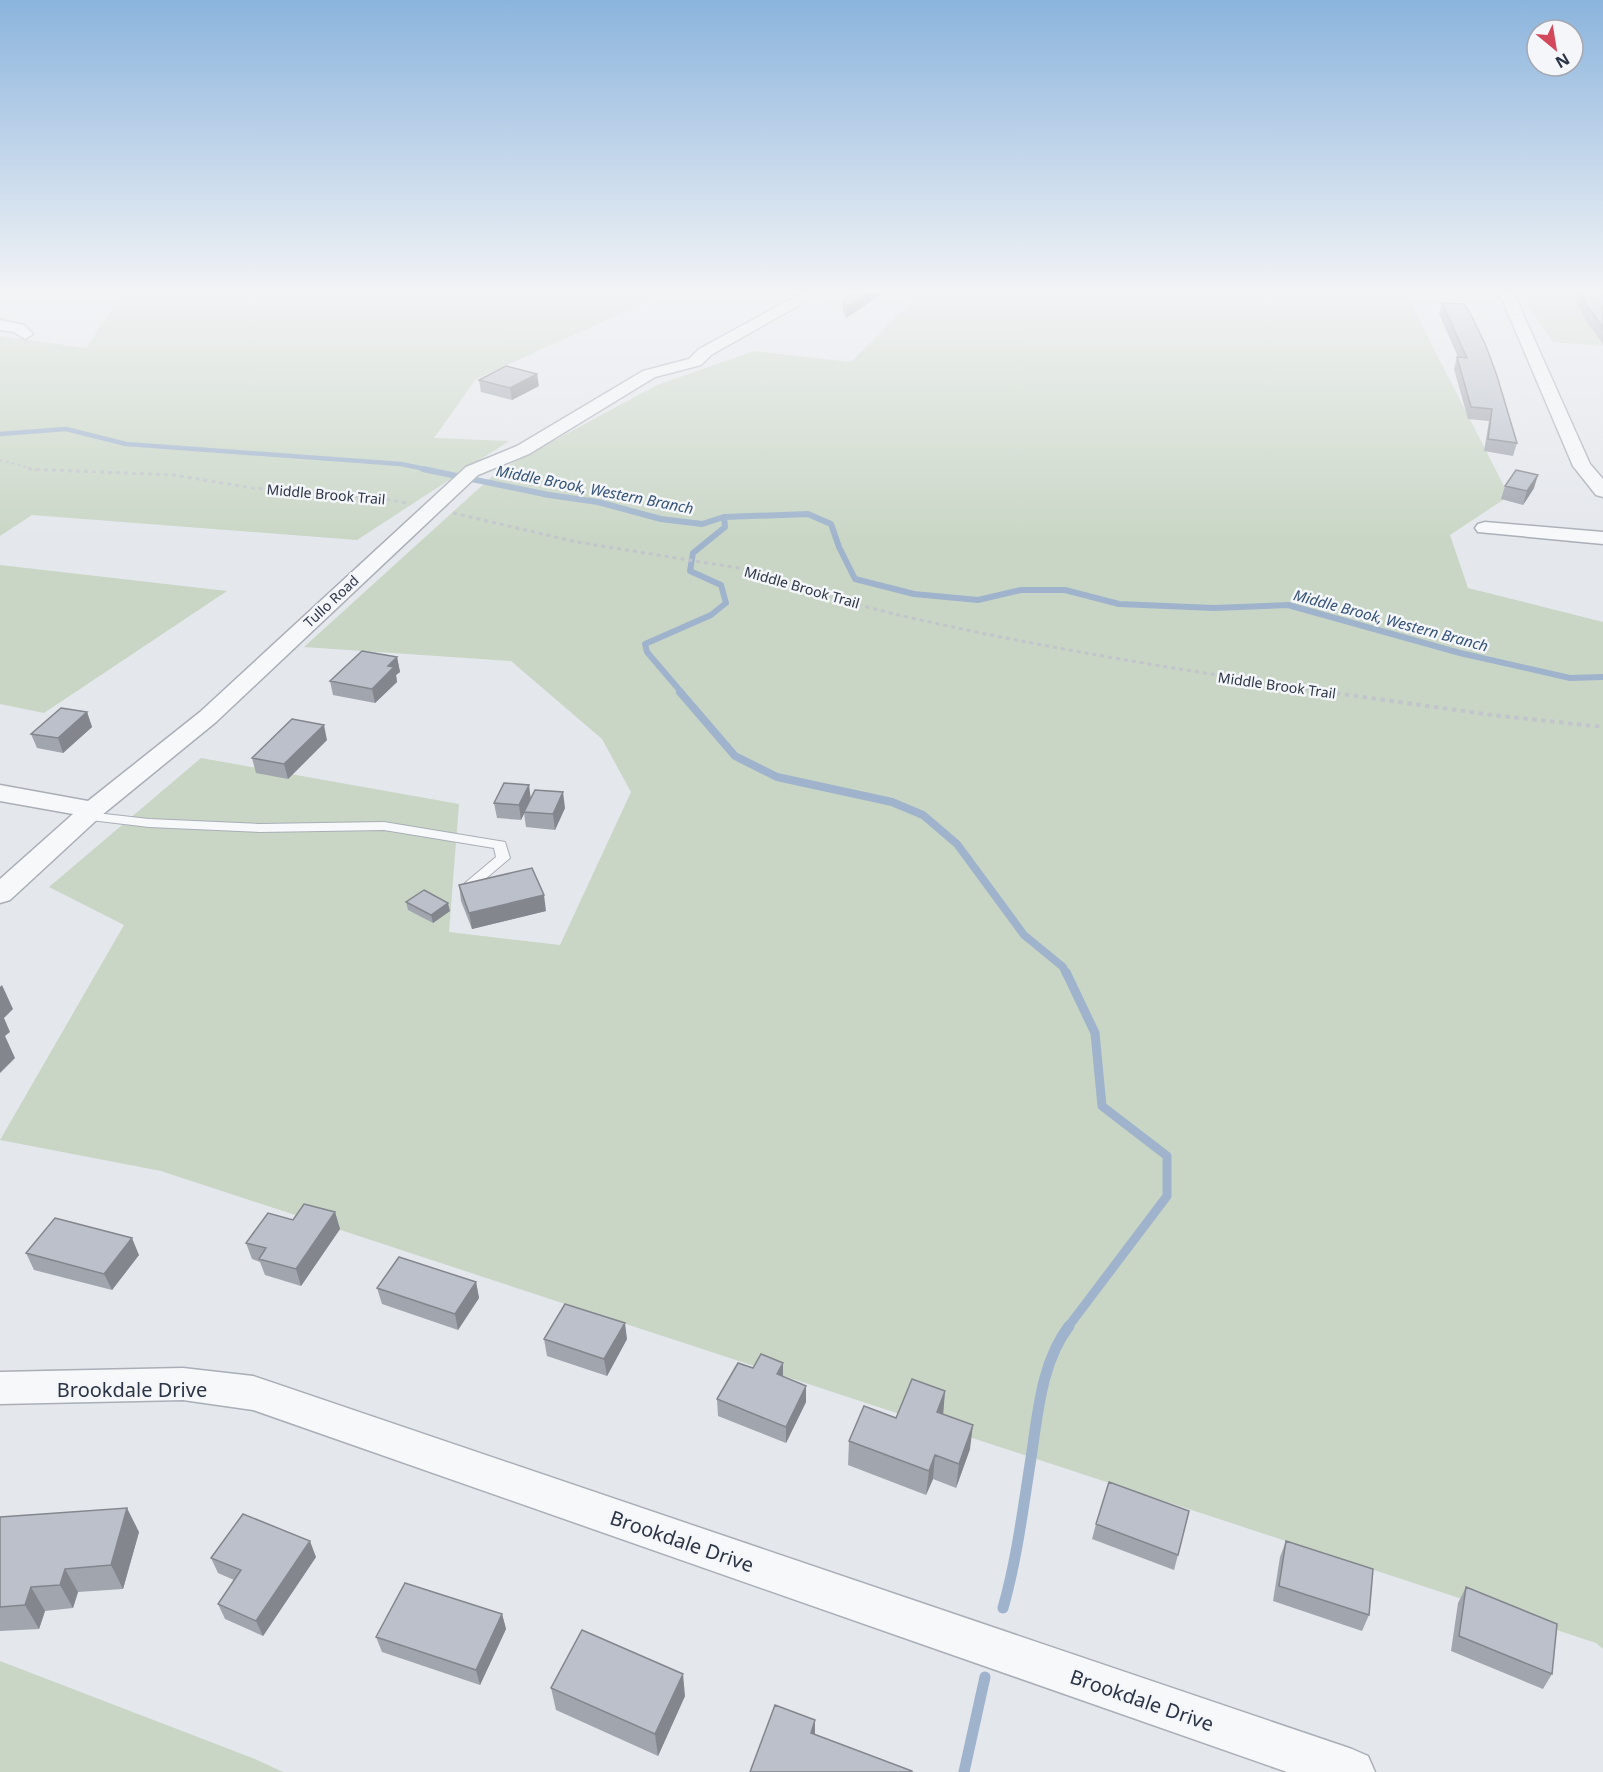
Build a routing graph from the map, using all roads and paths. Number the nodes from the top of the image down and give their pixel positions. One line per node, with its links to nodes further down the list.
1 (648, 375): 5 (street, Tullo Road)
2 (1542, 375): 4 (street)
3 (0, 460): 5 (path, Middle Brook Trail)
4 (1603, 491)
5 (430, 507): 8 (path, Middle Brook Trail); 10 (street, Tullo Road)
6 (1485, 528): 7 (street)
7 (1603, 538)
8 (1603, 727)
9 (0, 793): 10 (street)
10 (90, 813): 11 (lane); 12 (street, Tullo Road)
11 (472, 883)
12 (0, 894)
13 (0, 1388): 14 (street, Brookdale Drive)
14 (1352, 1772)

